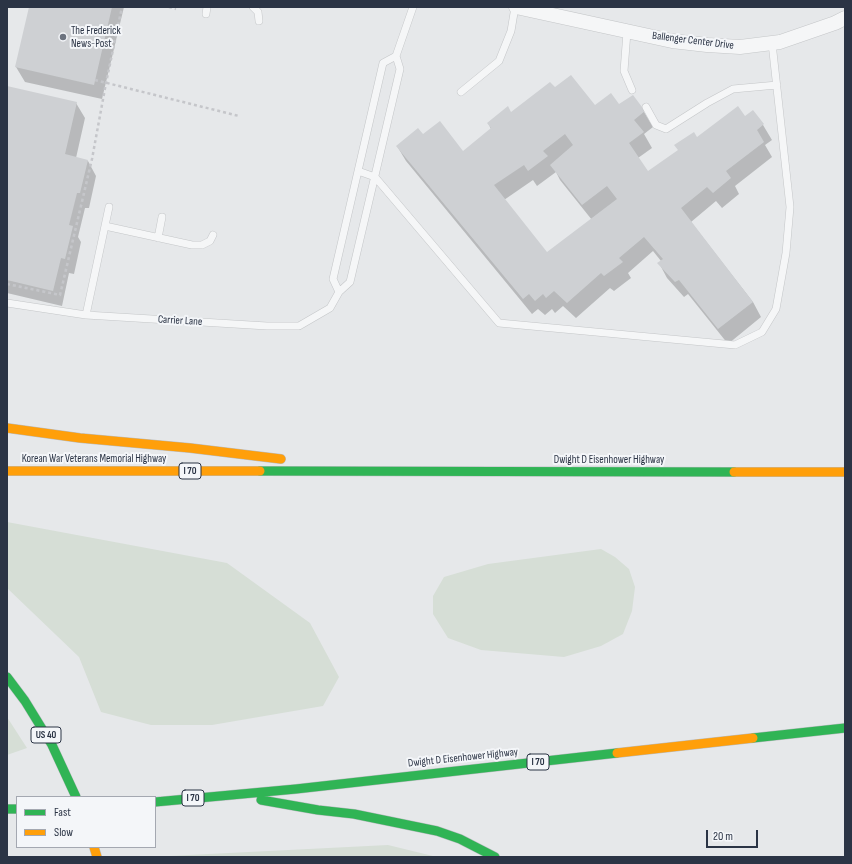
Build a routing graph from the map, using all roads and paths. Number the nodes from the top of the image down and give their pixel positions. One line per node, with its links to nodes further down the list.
1 (122, 7): 13 (path)
2 (169, 7): 6 (path)
3 (253, 7): 8 (lane)
4 (413, 7): 11 (lane, Carrier Lane)
5 (516, 7): 9 (street, Ballenger Center Drive); 16 (lane)
6 (176, 9)
7 (845, 18): 10 (street, Ballenger Center Drive)
8 (259, 21)
9 (627, 32): 10 (street, Ballenger Center Drive); 15 (lane)
10 (772, 43): 14 (lane)
11 (396, 56): 19 (lane); 20 (lane, Carrier Lane)
12 (95, 80): 13 (path)
13 (106, 83): 18 (path); 26 (path)
14 (777, 85): 17 (lane); 20 (lane)
15 (632, 90)
16 (461, 92)
17 (646, 107)
18 (239, 116)
19 (358, 171): 20 (lane); 27 (lane)
20 (375, 177): 27 (lane, Carrier Lane)
21 (109, 207): 23 (lane)
22 (162, 217): 25 (lane)
23 (105, 226): 25 (lane); 29 (lane)
24 (213, 235): 25 (lane)
25 (158, 238)
26 (7, 284)
27 (339, 292): 29 (lane, Carrier Lane)
28 (7, 303): 29 (lane, Carrier Lane)
29 (86, 315)
30 (7, 428): 31 (highway)
31 (289, 460)
32 (304, 462): 34 (highway)
33 (7, 471): 34 (highway, Korean War Veterans Memorial Highway / I 70)
34 (373, 471): 35 (highway, Dwight D Eisenhower Highway / I 70)
35 (845, 472)
36 (7, 677): 39 (highway, US 40)
37 (845, 728): 38 (highway, Dwight D Eisenhower Highway / I 70)
38 (232, 794): 40 (highway, Dwight D Eisenhower Highway / I 70); 41 (highway)
39 (76, 796)
40 (156, 802)
41 (495, 857)

